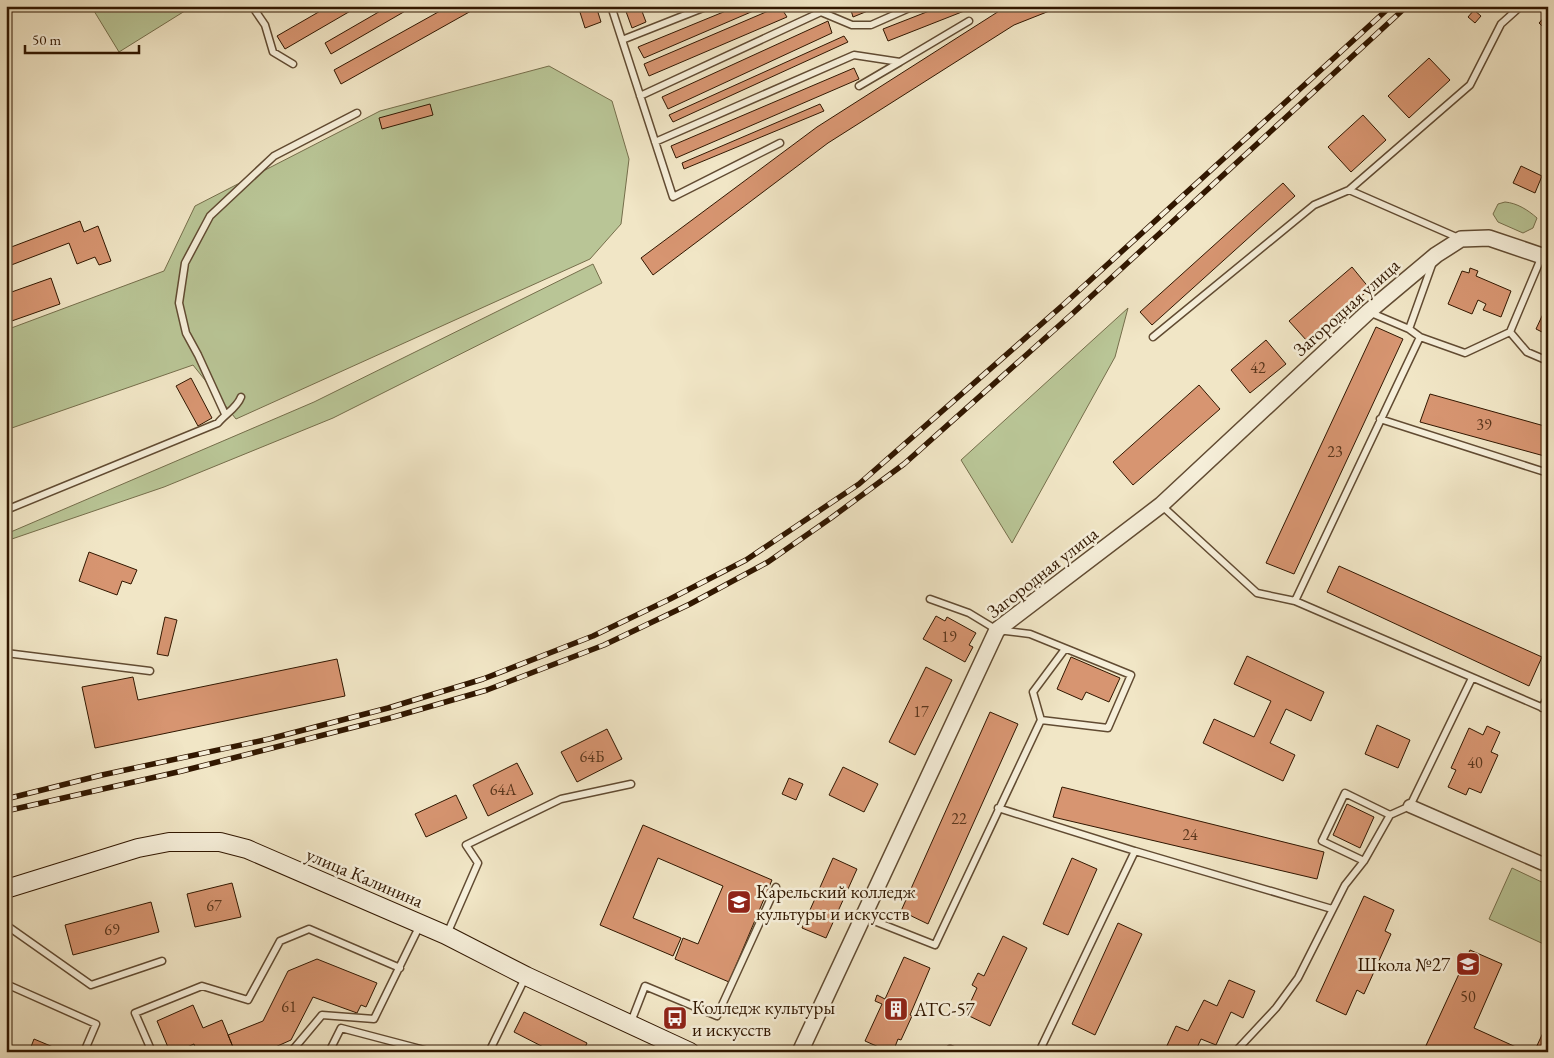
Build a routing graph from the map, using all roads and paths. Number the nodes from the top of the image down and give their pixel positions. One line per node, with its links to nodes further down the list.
1 (252, 6): 11 (lane)
2 (610, 6): 9 (lane)
3 (708, 6): 9 (lane)
4 (811, 6): 7 (lane)
5 (914, 6): 7 (lane)
6 (1521, 6): 17 (lane)
7 (821, 12): 13 (lane)
8 (970, 21): 10 (lane)
9 (622, 40): 13 (lane)
10 (900, 62): 12 (lane); 15 (lane)
11 (293, 64)
12 (859, 86)
13 (640, 96): 15 (lane)
14 (357, 114): 28 (lane)
15 (654, 142): 16 (lane)
16 (780, 143)
17 (1349, 190): 18 (lane); 24 (lane)
18 (1461, 239): 19 (street, Загородная улица); 20 (street)
19 (1436, 255): 21 (street, Загородная улица); 22 (lane)
20 (1545, 257): 23 (lane)
21 (1368, 312): 22 (lane); 31 (street, Загородная улица)
22 (1408, 329): 25 (lane)
23 (1510, 332): 25 (lane); 26 (lane)
24 (1153, 337)
25 (1420, 337): 29 (lane)
26 (1548, 361)
27 (240, 397): 28 (lane)
28 (225, 414): 32 (lane)
29 (1380, 419): 30 (lane); 34 (lane)
30 (1548, 473)
31 (1161, 505): 34 (lane); 35 (street, Загородная улица)
32 (6, 510)
33 (930, 599): 35 (lane)
34 (1294, 601): 39 (lane)
35 (997, 630): 36 (lane); 53 (street, Загородная улица)
36 (1065, 649): 42 (lane); 42 (lane)
37 (6, 653): 38 (lane)
38 (150, 671)
39 (1472, 678): 41 (lane); 44 (lane)
40 (1548, 696): 41 (lane)
41 (1545, 709)
42 (1041, 720): 45 (lane)
43 (631, 784): 56 (lane)
44 (1410, 806): 46 (lane); 49 (street)
45 (998, 808): 47 (lane); 53 (lane)
46 (1390, 814): 48 (lane); 48 (lane)
47 (1134, 851): 52 (lane); 72 (lane)
48 (1364, 861): 52 (lane)
49 (1548, 866)
50 (776, 887): 61 (lane)
51 (7, 889): 54 (main road, улица Калинина)
52 (1332, 909): 73 (lane)
53 (863, 916): 70 (street, Загородная улица)
54 (421, 924): 56 (main road, улица Калинина); 58 (lane)
55 (6, 925): 57 (lane)
56 (446, 935): 59 (main road, улица Калинина)
57 (162, 961)
58 (400, 968): 64 (lane); 65 (lane)
59 (526, 976): 61 (main road, улица Калинина); 68 (lane)
60 (6, 984): 63 (lane)
61 (630, 1024): 69 (main road, улица Калинина)
62 (950, 1048): 71 (lane)
63 (84, 1052)
64 (152, 1052)
65 (292, 1052)
66 (329, 1052): 67 (lane)
67 (432, 1052)
68 (489, 1052)
69 (690, 1052)
70 (800, 1052)
71 (957, 1052)
72 (1039, 1052)
73 (1235, 1052)

